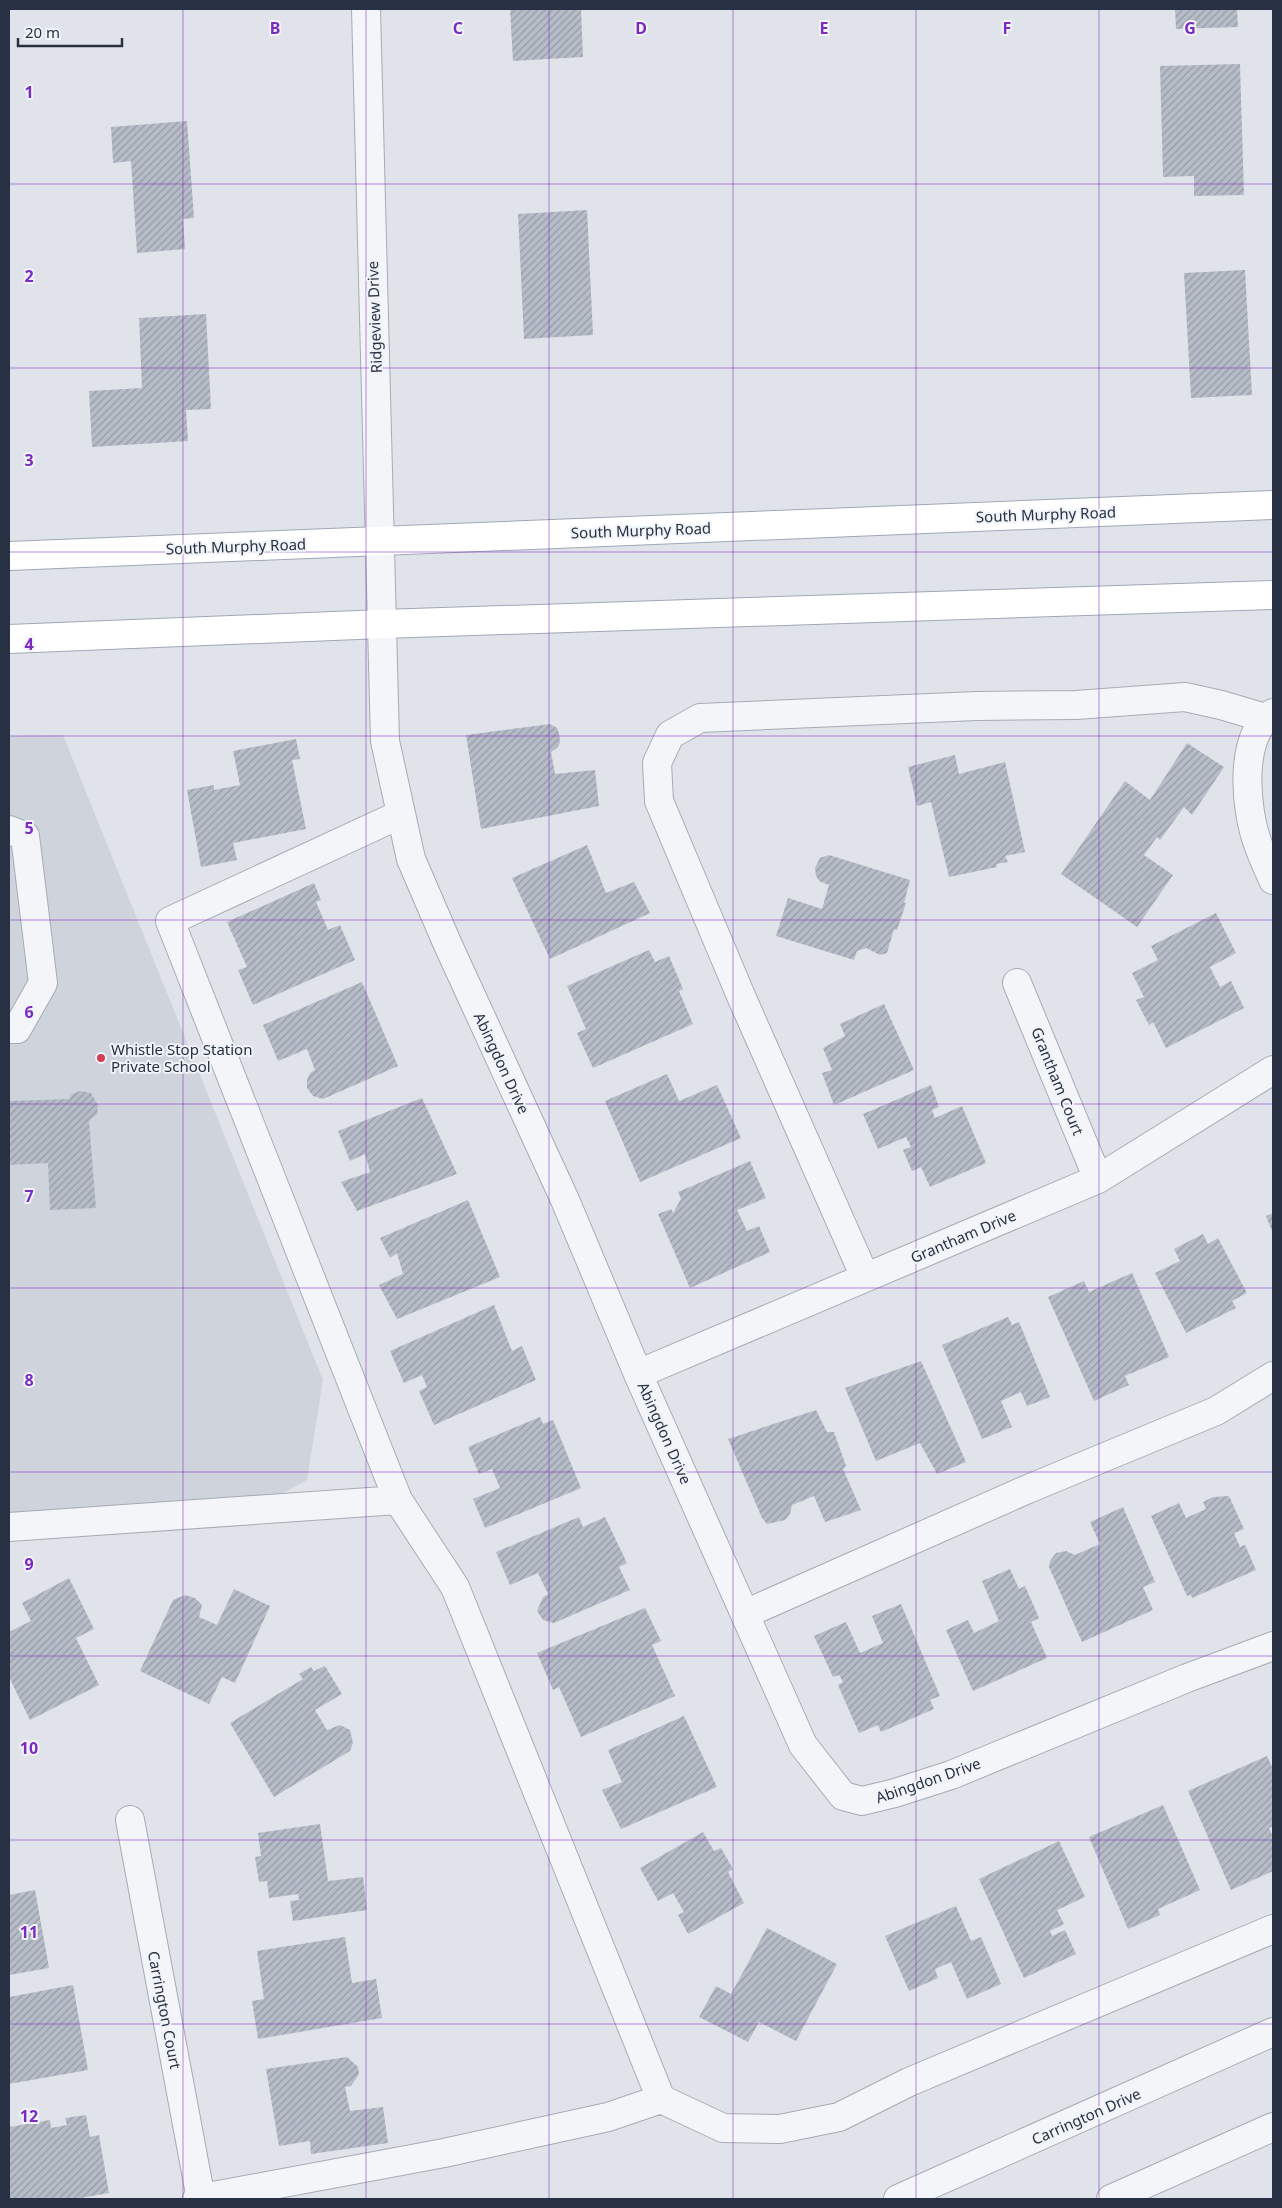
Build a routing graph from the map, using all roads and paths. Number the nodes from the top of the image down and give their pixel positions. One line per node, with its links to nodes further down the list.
1 (366, 9): 3 (street, Ridgeview Drive)
2 (1273, 505): 3 (main road, South Murphy Road)
3 (381, 540): 4 (main road, South Murphy Road); 6 (street, Ridgeview Drive)
4 (9, 556)
5 (1273, 595): 6 (main road)
6 (382, 624): 7 (main road); 9 (street, Abingdon Drive)
7 (9, 639)
8 (1269, 715): 11 (street); 16 (street)
9 (401, 814): 17 (street, Abingdon Drive); 19 (street)
10 (9, 830): 13 (street)
11 (1273, 880)
12 (1017, 983): 15 (street, Grantham Court)
13 (9, 1029)
14 (1273, 1070): 15 (street, Grantham Drive)
15 (1098, 1179): 16 (street, Grantham Drive)
16 (866, 1277): 17 (street, Grantham Drive)
17 (638, 1374): 21 (street, Abingdon Drive)
18 (1273, 1376): 21 (street)
19 (398, 1500): 20 (street); 26 (street)
20 (9, 1527)
21 (745, 1614): 22 (street, Abingdon Drive)
22 (1273, 1646)
23 (130, 1820): 28 (street, Carrington Court)
24 (1273, 1929): 26 (street)
25 (1273, 2032): 29 (street, Carrington Drive)
26 (662, 2100): 28 (street)
27 (1273, 2126): 30 (street)
28 (200, 2199)
29 (898, 2199)
30 (1111, 2199)

